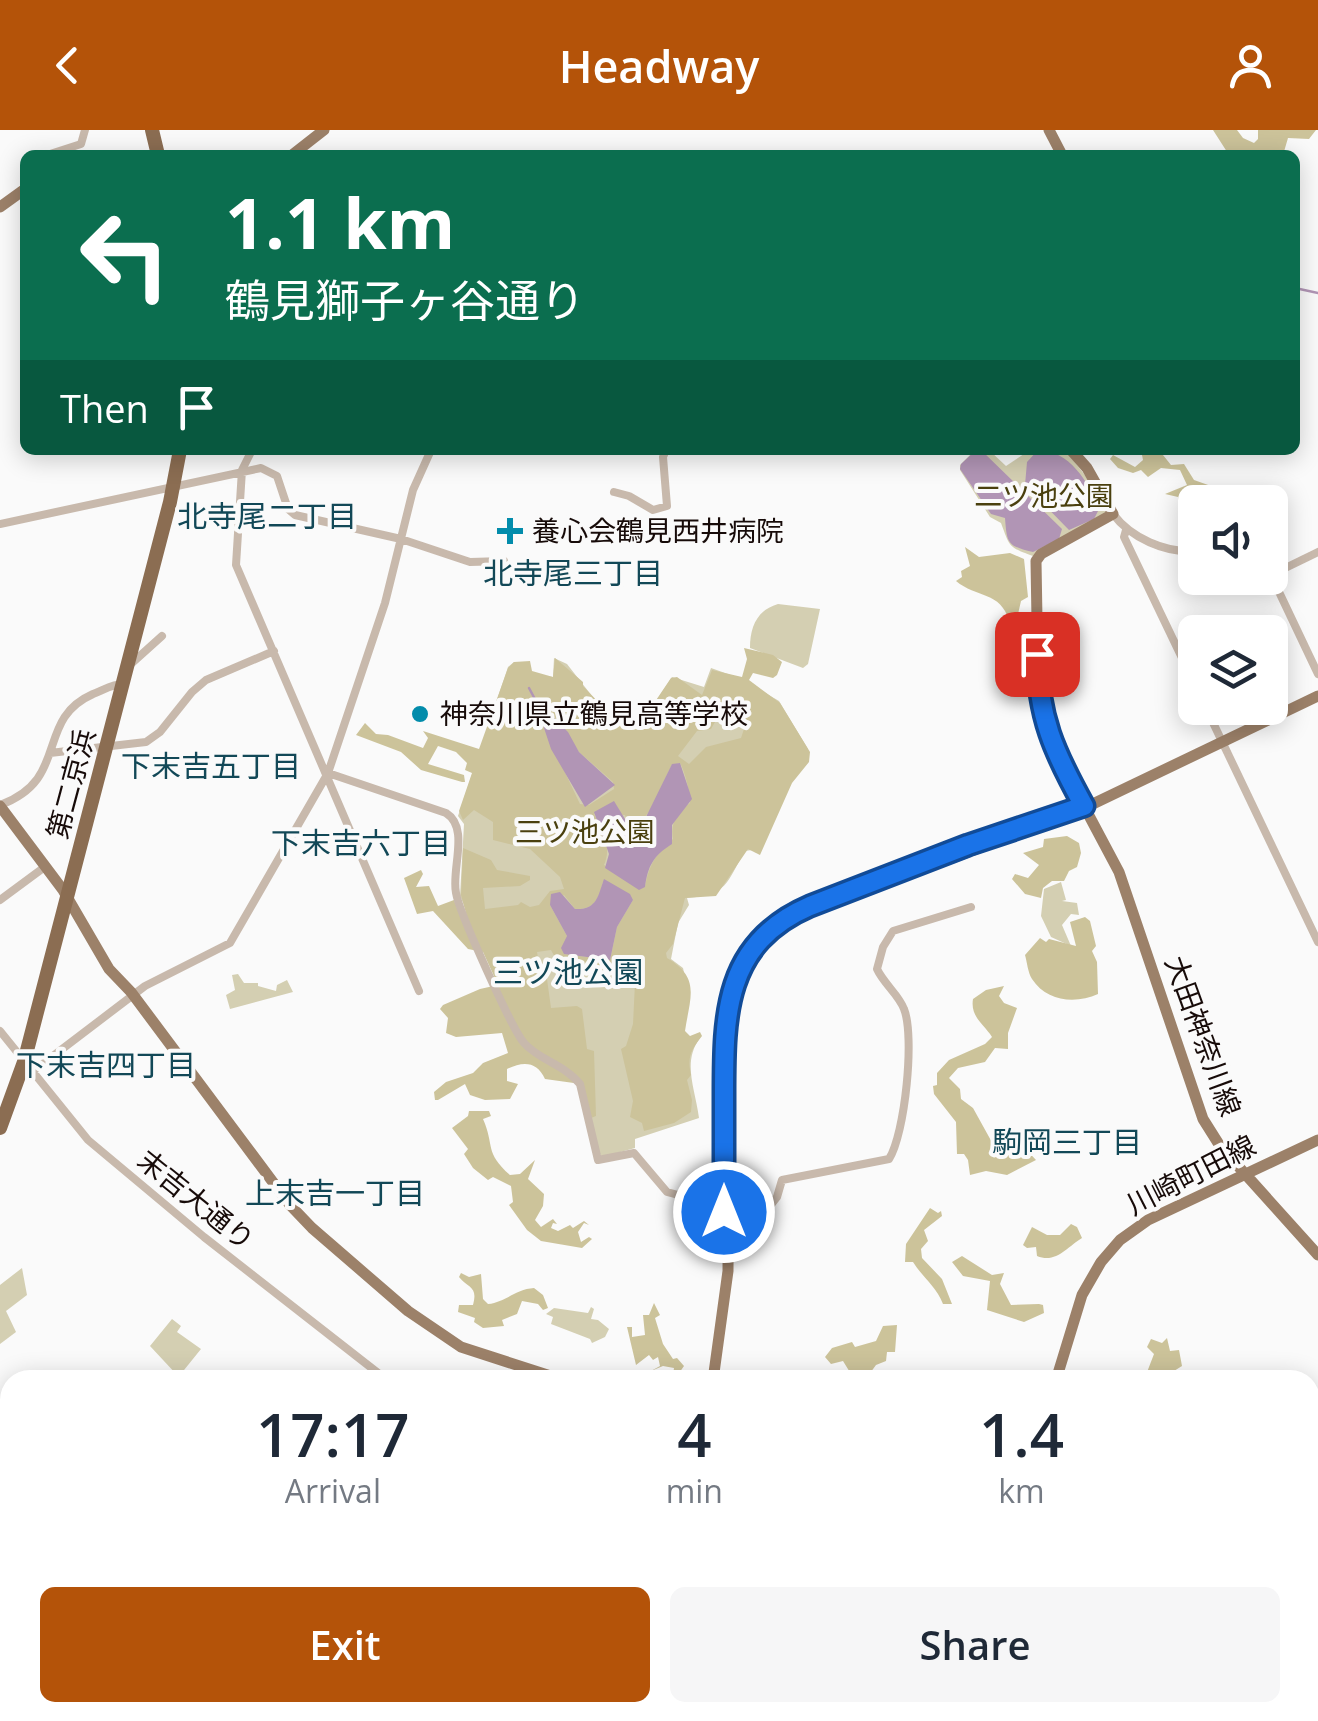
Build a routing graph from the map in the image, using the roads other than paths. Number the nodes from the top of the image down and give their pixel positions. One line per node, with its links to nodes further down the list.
1 (85, 130): 4 (street)
2 (324, 130): 3 (main road)
3 (309, 135)
4 (63, 150)
5 (177, 455): 11 (highway, 第二京浜)
6 (250, 455): 10 (street)
7 (429, 455): 16 (street)
8 (664, 455): 12 (street)
9 (1075, 455): 13 (main road)
10 (242, 470): 11 (street); 16 (street); 24 (street)
11 (172, 486): 14 (street); 25 (highway, 第二京浜); 27 (highway, 第二京浜)
12 (614, 492)
13 (1113, 514): 15 (street); 35 (main road, 大田神奈川線)
14 (0, 524)
15 (1126, 530): 17 (street); 23 (street)
16 (401, 540): 19 (street); 33 (street)
17 (1178, 551)
18 (1318, 552): 20 (street)
19 (504, 561)
20 (1288, 567)
21 (1281, 595): 26 (street)
22 (162, 636): 25 (street)
23 (1178, 650)
24 (274, 651): 31 (street); 33 (street)
25 (128, 664): 27 (highway, 第二京浜)
26 (1318, 674)
27 (120, 683): 31 (highway, 第二京浜); 32 (street)
28 (1318, 696): 30 (main road)
29 (1214, 725): 30 (street)
30 (1222, 742): 35 (main road); 40 (street)
31 (103, 747): 32 (street); 37 (highway, 第二京浜)
32 (50, 752): 34 (street)
33 (328, 773): 41 (street); 42 (street); 49 (street)
34 (0, 806): 36 (main road)
35 (1084, 806): 48 (main road, 大田神奈川線); 49 (main road)
36 (46, 866): 37 (main road); 38 (street)
37 (65, 893): 42 (main road); 44 (highway, 第二京浜)
38 (0, 900)
39 (971, 907): 49 (street)
40 (1318, 942)
41 (419, 992)
42 (132, 994): 44 (street); 52 (main road)
43 (0, 1031): 44 (street, 末吉大通り)
44 (25, 1063): 45 (highway, 第二京浜); 46 (highway, 第二京浜); 51 (street, 末吉大通り)
45 (0, 1113)
46 (0, 1128)
47 (1318, 1140): 48 (main road, 川崎町田線)
48 (1246, 1175): 50 (main road, 大田神奈川線); 54 (main road, 川崎町田線)
49 (726, 1208): 53 (main road)
50 (1318, 1255)
51 (374, 1370)
52 (531, 1370)
53 (712, 1370)
54 (1059, 1370)

